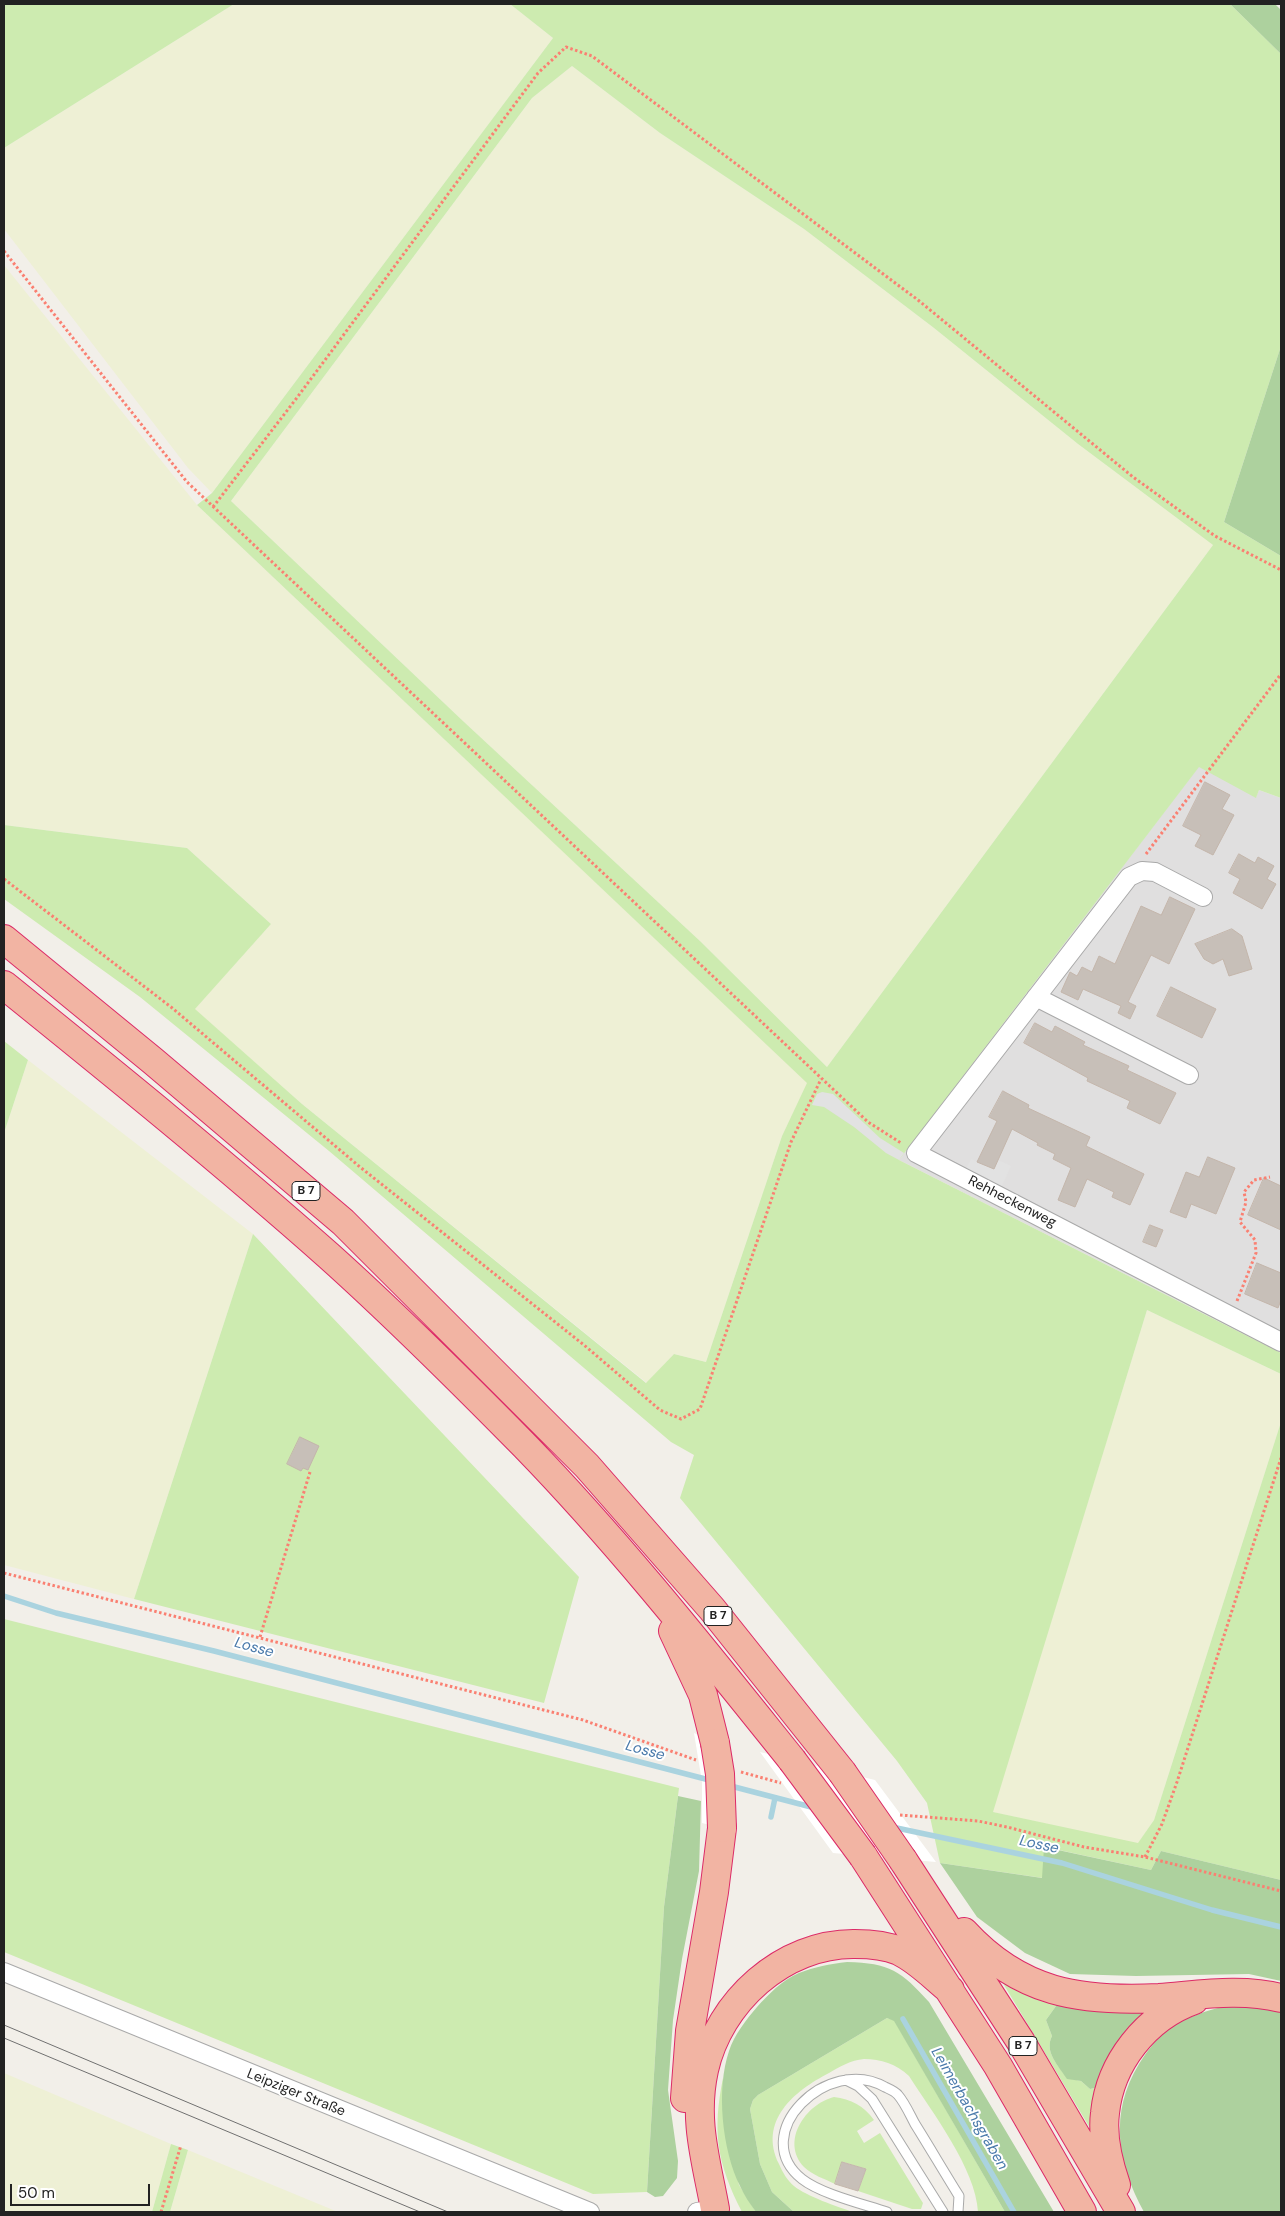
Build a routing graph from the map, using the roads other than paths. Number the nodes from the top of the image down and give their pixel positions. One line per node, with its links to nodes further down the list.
1 (1203, 898): 4 (street)
2 (4, 939): 8 (highway, B 7, bridge)
3 (4, 984): 7 (highway, B 7)
4 (1036, 998): 5 (street); 6 (street, Rehheckenweg)
5 (1189, 1075)
6 (1281, 1342)
7 (647, 1580): 10 (highway, B 7, bridge); 14 (highway, bridge)
8 (919, 1883): 11 (highway); 20 (highway, B 7)
9 (4, 1972): 15 (street, Leipziger Straße)
10 (950, 1990): 14 (highway); 19 (highway, B 7)
11 (1221, 1994): 12 (highway); 21 (highway)
12 (1281, 1998)
13 (844, 2079): 16 (lane); 17 (lane); 18 (lane)
14 (707, 2211)
15 (590, 2212)
16 (887, 2212)
17 (943, 2212)
18 (958, 2212)
19 (1082, 2212)
20 (1121, 2212)
21 (1125, 2212)

